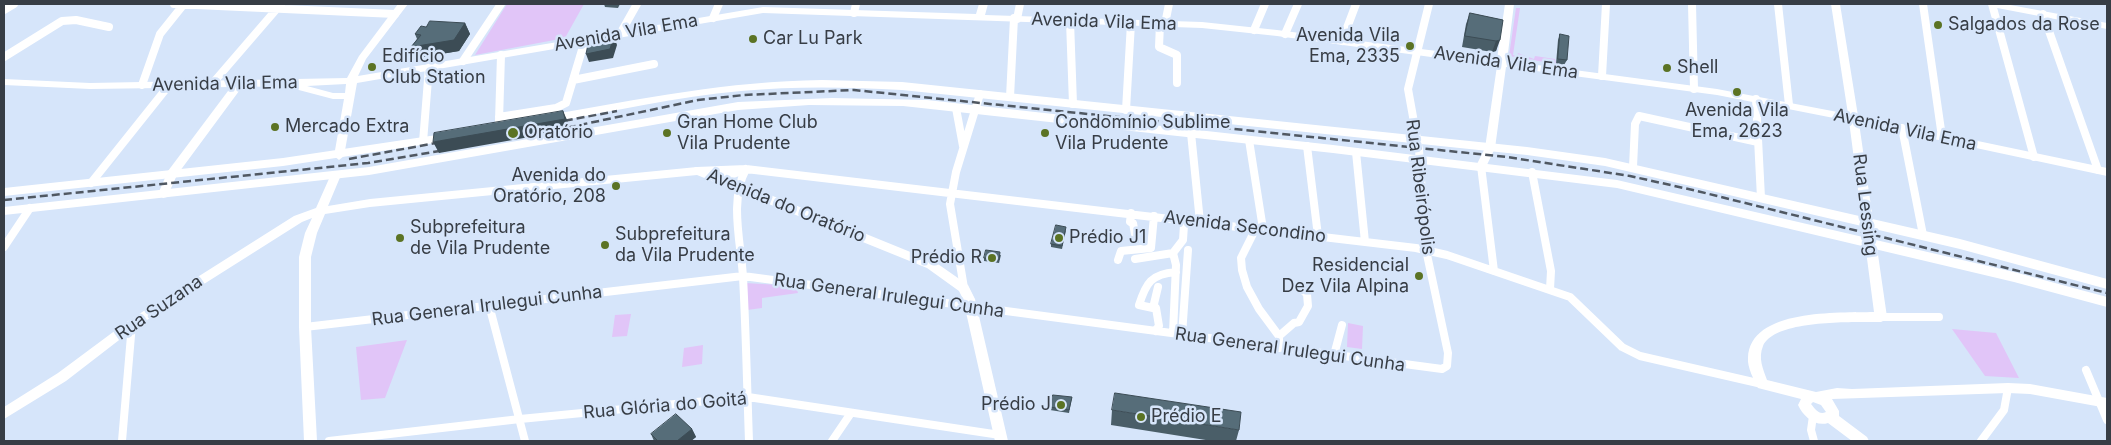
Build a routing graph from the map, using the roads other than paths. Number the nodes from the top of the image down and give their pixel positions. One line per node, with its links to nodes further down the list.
1 (14, 4): 26 (street)
2 (174, 4): 3 (street)
3 (184, 4): 23 (street); 59 (street)
4 (304, 4): 27 (street)
5 (403, 4): 28 (main road)
6 (501, 4): 46 (street)
7 (637, 4): 39 (street)
8 (719, 4): 31 (street)
9 (983, 4): 30 (main road)
10 (1020, 4): 32 (street)
11 (1169, 4): 35 (street)
12 (1265, 4): 38 (street)
13 (1298, 4): 40 (street)
14 (1356, 4): 42 (street)
15 (1429, 4): 43 (street, Rua Ribeirópolis)
16 (1510, 4): 47 (main road)
17 (1606, 4): 50 (street)
18 (1692, 4): 60 (street)
19 (1778, 4): 66 (street)
20 (1836, 4): 70 (main road, Rua Lessing)
21 (1923, 4): 75 (street)
22 (1992, 4): 29 (main road); 85 (street)
23 (255, 6): 24 (street)
24 (278, 6): 27 (street); 56 (street)
25 (855, 8): 30 (main road, Avenida Vila Ema); 31 (main road, Avenida Vila Ema)
26 (4, 10)
27 (299, 10): 28 (street)
28 (395, 14): 51 (main road)
29 (2043, 14): 36 (main road); 91 (street)
30 (980, 17): 32 (main road, Avenida Vila Ema)
31 (713, 18): 39 (main road, Avenida Vila Ema)
32 (1016, 19): 33 (main road, Avenida Vila Ema); 63 (street)
33 (1070, 20): 34 (main road, Avenida Vila Ema); 65 (street)
34 (1131, 23): 35 (main road, Avenida Vila Ema); 69 (street)
35 (1162, 24): 38 (main road, Avenida Vila Ema); 54 (street)
36 (2107, 26)
37 (109, 27): 45 (street)
38 (1254, 30): 40 (main road, Avenida Vila Ema)
39 (620, 34): 41 (main road, Avenida Vila Ema)
40 (1285, 34): 42 (main road, Avenida Vila Ema)
41 (585, 40): 44 (main road, Avenida Vila Ema); 52 (street)
42 (1342, 41): 43 (main road, Avenida Vila Ema)
43 (1416, 51): 47 (main road, Avenida Vila Ema); 77 (street, Rua Ribeirópolis)
44 (501, 54): 46 (main road, Avenida Vila Ema); 71 (street)
45 (4, 57)
46 (463, 61): 49 (main road, Avenida Vila Ema)
47 (1502, 62): 50 (main road, Avenida Vila Ema); 82 (main road)
48 (654, 64): 52 (street)
49 (429, 67): 51 (main road, Avenida Vila Ema); 78 (street)
50 (1602, 76): 60 (main road, Avenida Vila Ema)
51 (351, 80): 58 (main road, Avenida Vila Ema); 62 (main road)
52 (573, 80): 71 (street)
53 (4, 82): 59 (main road, Avenida Vila Ema)
54 (1177, 83)
55 (170, 84): 56 (main road, Avenida Vila Ema); 59 (main road, Avenida Vila Ema); 96 (street)
56 (212, 84): 57 (main road, Avenida Vila Ema)
57 (239, 84): 58 (main road, Avenida Vila Ema); 93 (main road)
58 (288, 84): 62 (main road)
59 (142, 85)
60 (1694, 89): 64 (main road, Avenida Vila Ema)
61 (980, 94): 63 (main road); 68 (street); 71 (main road)
62 (348, 96): 84 (main road)
63 (1010, 98): 65 (main road)
64 (1756, 99): 66 (main road, Avenida Vila Ema); 79 (street)
65 (1072, 104): 69 (main road)
66 (1789, 105): 70 (main road, Avenida Vila Ema)
67 (956, 108): 68 (main road); 81 (street); 94 (main road)
68 (975, 110): 73 (main road); 81 (street)
69 (1126, 110): 77 (main road)
70 (1855, 119): 72 (main road, Avenida Vila Ema); 111 (main road, Rua Lessing)
71 (496, 125)
72 (1902, 128): 75 (main road, Avenida Vila Ema); 113 (street)
73 (1191, 133): 76 (main road); 109 (street)
74 (461, 135): 78 (main road)
75 (1942, 137): 85 (main road, Avenida Vila Ema)
76 (1249, 140): 80 (main road); 112 (street)
77 (1417, 140): 82 (main road); 86 (street, Rua Ribeirópolis)
78 (423, 142): 84 (main road)
79 (1758, 142): 88 (street); 102 (street)
80 (1307, 146): 83 (main road); 114 (street)
81 (963, 148): 100 (street)
82 (1490, 148): 87 (main road); 88 (main road)
83 (1356, 152): 86 (main road); 116 (street)
84 (339, 156): 93 (main road); 97 (main road)
85 (2034, 156): 91 (main road, Avenida Vila Ema)
86 (1420, 160): 87 (main road); 120 (street, Rua Ribeirópolis)
87 (1481, 166): 92 (main road); 125 (street)
88 (1633, 168): 102 (main road)
89 (746, 169): 90 (street, Avenida Secondino); 95 (main road); 98 (street); 100 (street, Avenida Secondino)
90 (697, 171): 95 (main road, Avenida do Oratório); 106 (main road, Avenida do Oratório)
91 (2102, 171)
92 (1532, 172): 110 (main road); 132 (street)
93 (172, 174): 96 (main road); 101 (main road)
94 (336, 175): 97 (main road); 106 (main road)
95 (723, 180): 98 (main road, Avenida do Oratório)
96 (91, 182): 99 (main road)
97 (233, 186): 101 (main road)
98 (738, 187): 128 (street); 131 (main road, Avenida do Oratório)
99 (4, 192)
100 (952, 193): 107 (street, Avenida Secondino); 131 (street)
101 (163, 194): 104 (main road)
102 (1761, 198): 103 (main road)
103 (1797, 206): 110 (main road); 111 (main road)
104 (30, 208): 105 (main road); 118 (street)
105 (4, 211)
106 (320, 211): 140 (main road, Rua Suzana); 142 (main road)
107 (1130, 213): 108 (street, Avenida Secondino); 115 (street)
108 (1154, 216): 109 (street, Avenida Secondino); 123 (street)
109 (1197, 221): 112 (street, Avenida Secondino); 121 (street)
110 (1776, 221): 117 (main road)
111 (1867, 222): 113 (main road); 117 (main road, Rua Lessing)
112 (1259, 228): 114 (street, Avenida Secondino); 146 (street)
113 (1923, 235): 124 (main road)
114 (1318, 236): 116 (street, Avenida Secondino)
115 (1136, 240)
116 (1365, 242): 120 (street, Avenida Secondino)
117 (1870, 242): 127 (main road); 138 (main road, Rua Lessing)
118 (4, 247)
119 (1188, 250): 145 (street)
120 (1426, 250): 125 (street, Avenida Secondino); 149 (street, Rua Ribeirópolis)
121 (1173, 254): 122 (street); 126 (street)
122 (1135, 259)
123 (1118, 260)
124 (2028, 261): 127 (main road); 129 (main road)
125 (1494, 271): 132 (street, Avenida Secondino)
126 (1176, 272): 137 (street); 144 (street)
127 (2002, 274): 134 (main road)
128 (743, 276): 135 (street, Rua General Irulegui Cunha); 136 (street, Rua General Irulegui Cunha); 155 (street)
129 (2107, 284)
130 (1158, 287): 137 (street)
131 (964, 288): 136 (main road)
132 (1550, 289): 151 (street, Avenida Secondino)
133 (1302, 290): 146 (street)
134 (2107, 302)
135 (489, 305): 142 (street, Rua General Irulegui Cunha); 162 (street)
136 (971, 307): 143 (street, Rua General Irulegui Cunha); 164 (main road)
137 (1152, 308): 143 (street)
138 (1881, 317): 139 (street); 151 (main road)
139 (1940, 317)
140 (132, 324): 160 (main road, Rua Suzana); 165 (street)
141 (1342, 325): 148 (street)
142 (305, 327): 166 (main road)
143 (1156, 331): 144 (street, Rua General Irulegui Cunha)
144 (1173, 334): 145 (street, Rua General Irulegui Cunha)
145 (1182, 335): 147 (street, Rua General Irulegui Cunha)
146 (1279, 336): 147 (street)
147 (1279, 348): 148 (street, Rua General Irulegui Cunha)
148 (1334, 355): 149 (street, Rua General Irulegui Cunha)
149 (1442, 369)
150 (2086, 370): 157 (street)
151 (1762, 384): 153 (main road)
152 (2008, 388): 154 (main road); 157 (main road); 173 (street)
153 (1778, 390): 156 (main road); 158 (main road)
154 (1852, 394): 156 (main road); 161 (main road)
155 (748, 397): 159 (street, Rua Glória do Goitá); 162 (street, Rua Glória do Goitá); 169 (street)
156 (1815, 397): 158 (main road); 161 (main road)
157 (2103, 402): 163 (street)
158 (1809, 412): 161 (main road); 171 (street)
159 (851, 413): 164 (street, Rua Glória do Goitá); 170 (street)
160 (4, 414)
161 (1832, 415): 172 (main road)
162 (520, 419): 167 (street, Rua Glória do Goitá); 168 (street)
163 (2107, 420)
164 (1001, 438)
165 (122, 441)
166 (311, 441)
167 (329, 441)
168 (525, 441)
169 (749, 441)
170 (832, 441)
171 (1814, 441)
172 (1862, 441)
173 (1981, 441)

